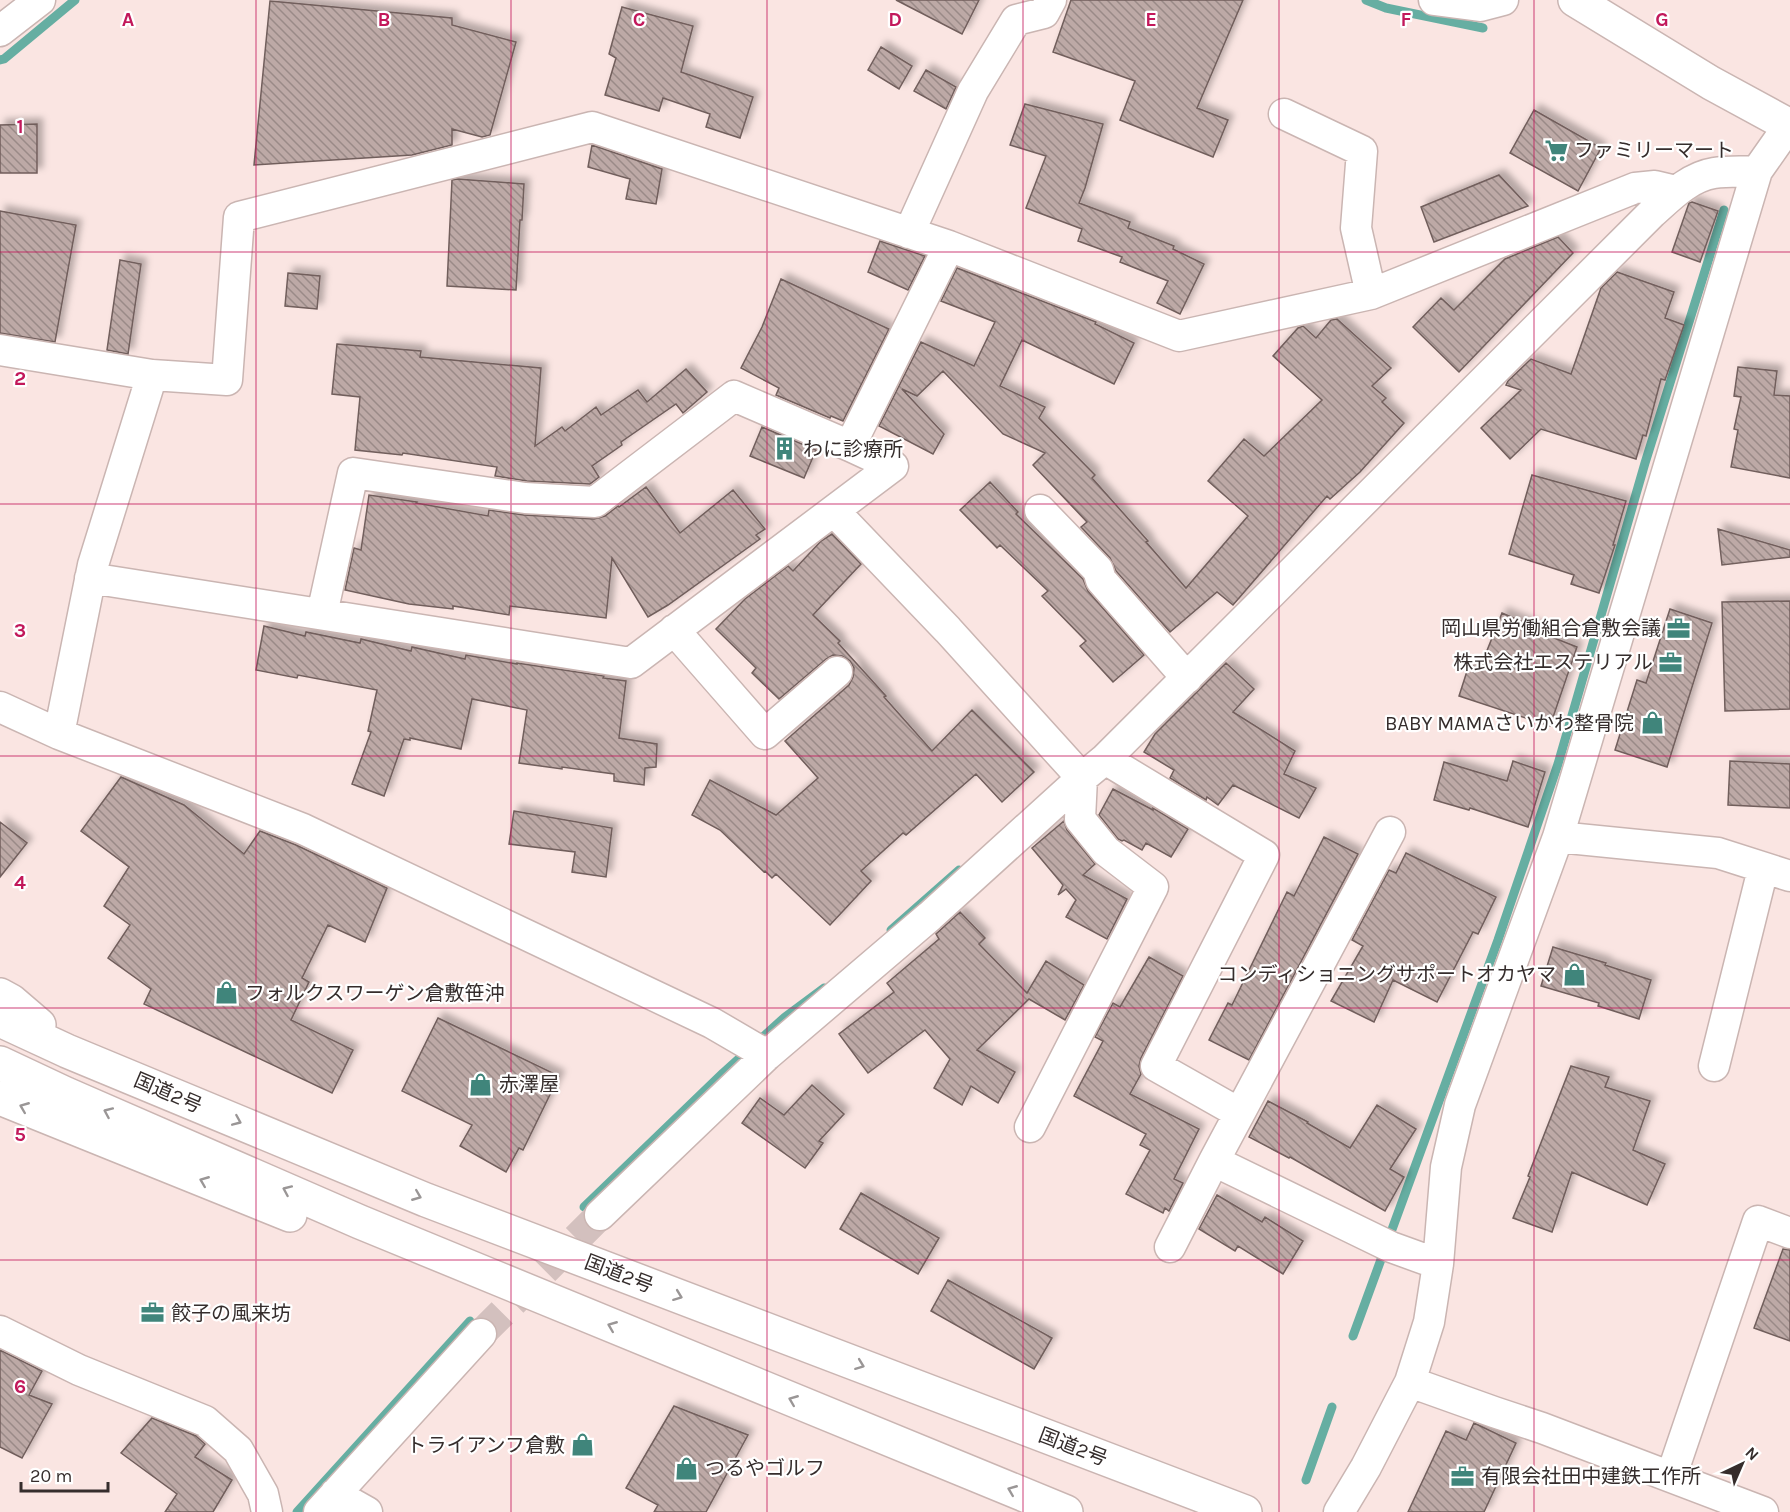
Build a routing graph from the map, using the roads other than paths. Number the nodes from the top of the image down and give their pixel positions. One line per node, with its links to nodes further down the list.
1 (40, 0): 6 (street)
2 (1051, 0): 11 (street)
3 (1434, 0): 4 (street)
4 (1503, 0)
5 (1575, 0): 8 (main road)
6 (0, 32)
7 (1284, 114): 13 (street)
8 (1790, 125): 9 (street)
9 (1756, 171): 10 (street); 29 (street)
10 (1676, 191): 13 (street); 22 (street)
11 (909, 233): 12 (street); 15 (street)
12 (949, 246): 13 (street); 16 (street)
13 (1371, 294)
14 (0, 350): 15 (street)
15 (152, 375): 19 (street)
16 (850, 446): 18 (street); 20 (street)
17 (1040, 510): 22 (street)
18 (834, 511): 21 (street); 27 (street)
19 (90, 578): 20 (street); 25 (street)
20 (322, 614): 21 (street)
21 (674, 630): 23 (street)
22 (1180, 670): 26 (street)
23 (837, 672)
24 (0, 706): 25 (street)
25 (59, 734): 33 (street)
26 (1105, 759): 27 (street); 38 (street)
27 (1076, 772): 33 (street); 39 (street)
28 (1390, 832): 38 (street)
29 (1558, 837): 30 (street); 45 (street)
30 (1777, 872): 36 (street)
31 (0, 995): 34 (main road)
32 (0, 1020): 34 (main road, 国道2号)
33 (757, 1049): 41 (street)
34 (67, 1051): 54 (main road, 国道2号, one-way to 54)
35 (0, 1063): 42 (main road, 国道2号, one-way to 35)
36 (1714, 1066)
37 (0, 1098): 42 (main road, one-way to 37)
38 (1239, 1113): 40 (street)
39 (1030, 1127)
40 (1214, 1161): 44 (street); 45 (street)
41 (600, 1215)
42 (360, 1222): 53 (main road, 国道2号, one-way to 42)
43 (1790, 1233): 49 (street)
44 (1170, 1247)
45 (1438, 1264): 48 (street)
46 (0, 1331): 51 (street)
47 (481, 1334): 50 (street)
48 (1410, 1382): 49 (street); 55 (street)
49 (1671, 1476): 56 (street)
50 (327, 1503): 52 (street)
51 (267, 1512)
52 (367, 1512)
53 (1066, 1512)
54 (1245, 1512)
55 (1339, 1512)
56 (1763, 1512)

